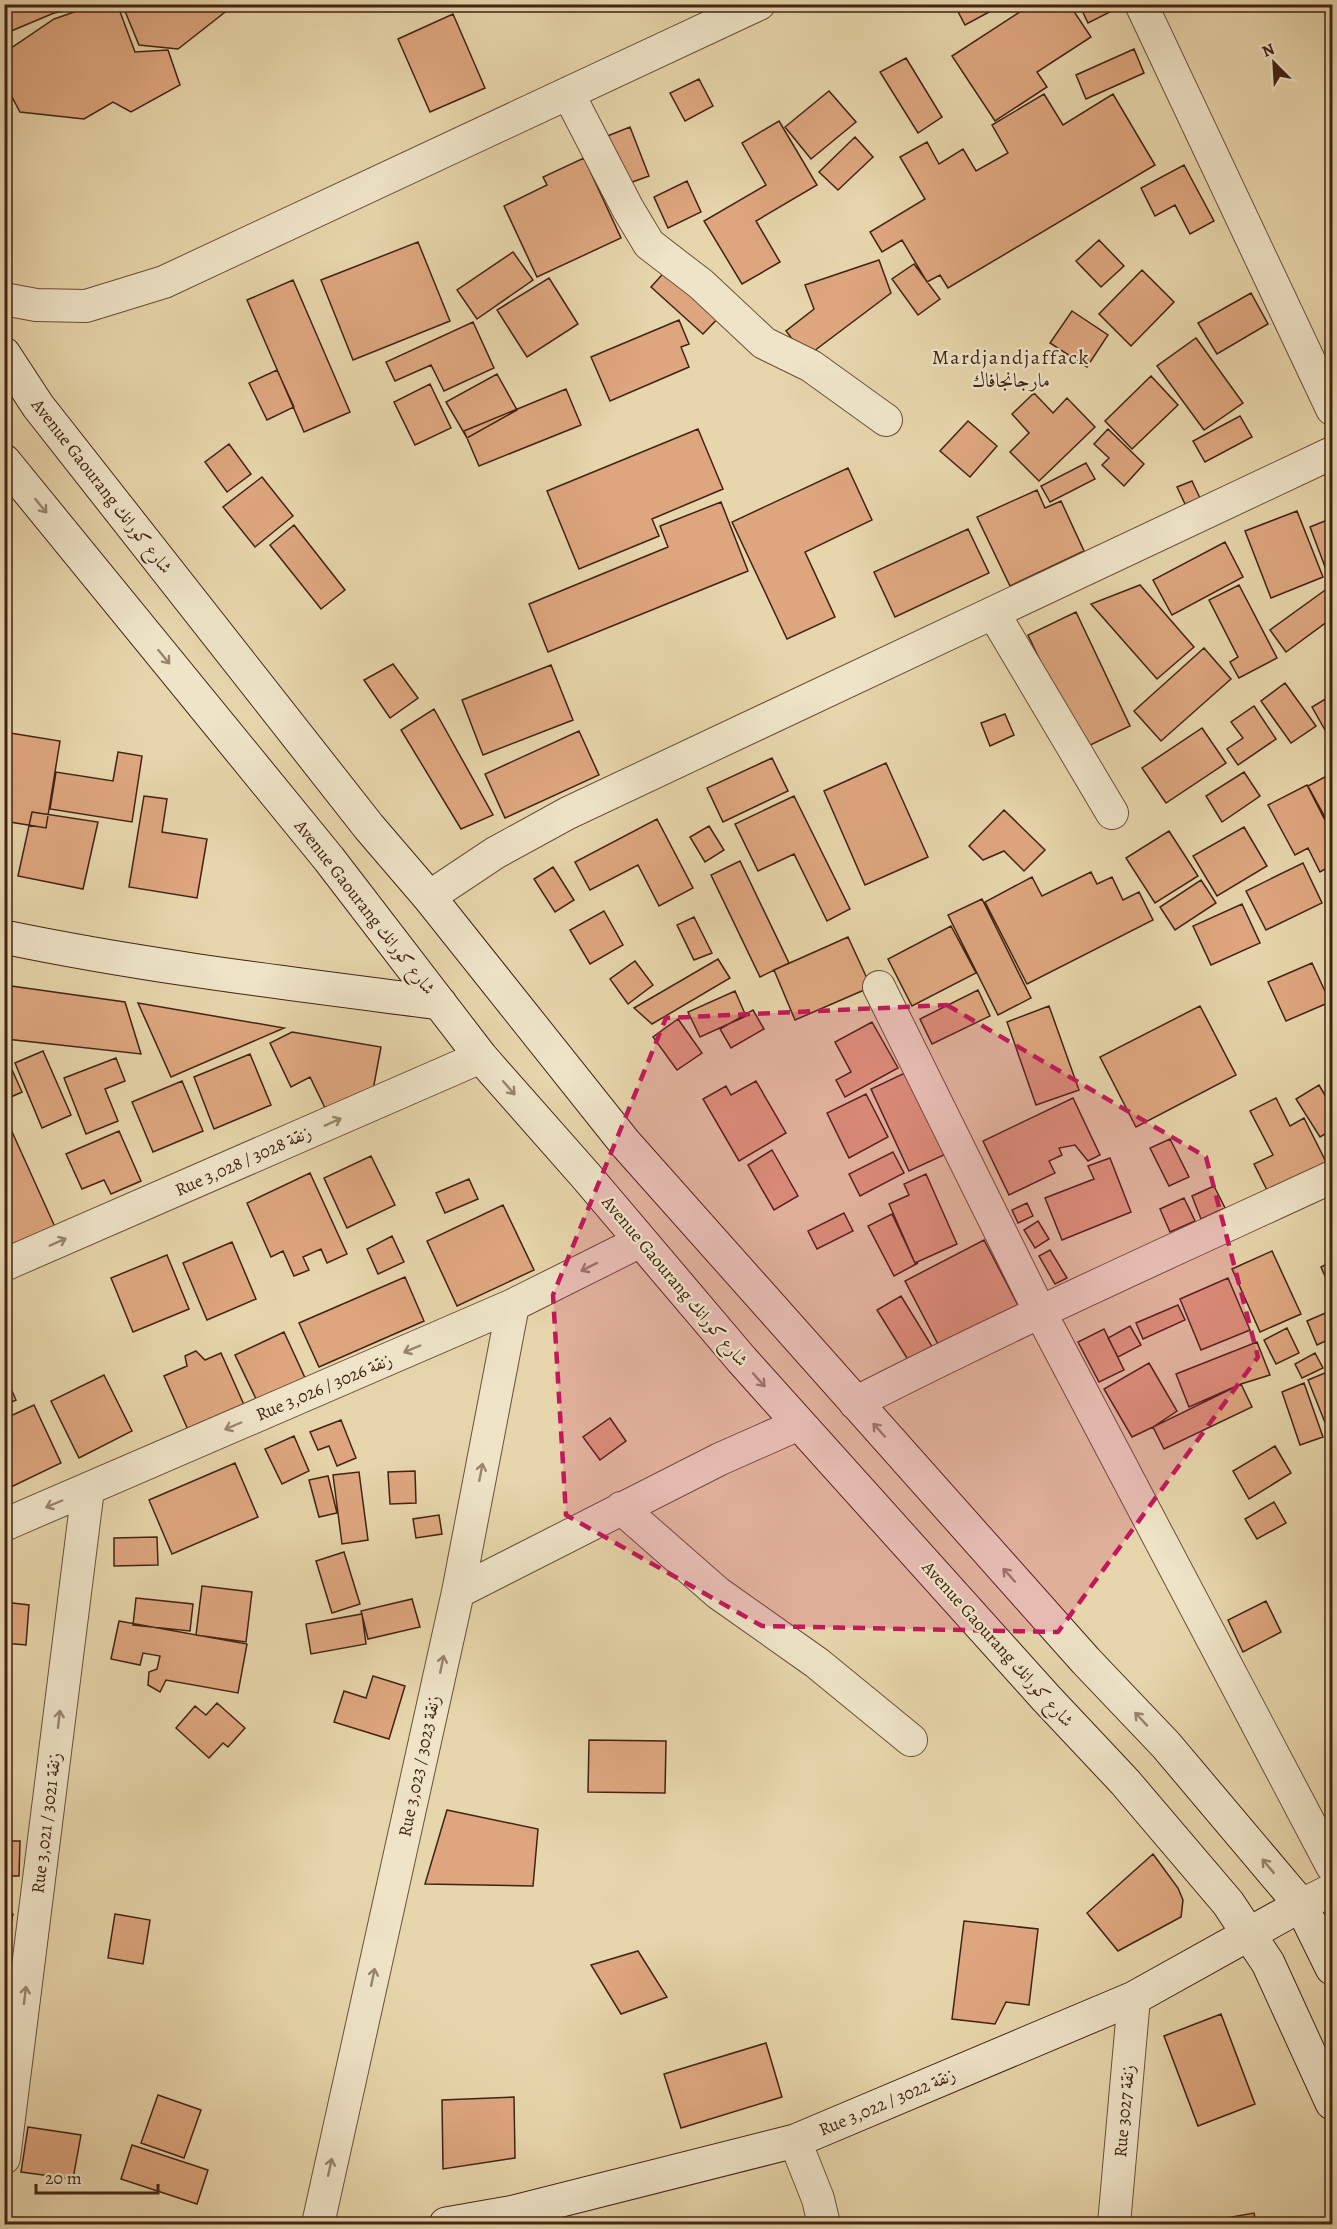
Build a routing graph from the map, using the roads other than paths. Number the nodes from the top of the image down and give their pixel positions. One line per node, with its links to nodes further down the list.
1 (759, 4): 3 (street)
2 (1141, 4): 6 (street)
3 (568, 93): 4 (street); 7 (street)
4 (4, 299)
5 (4, 354): 12 (main road, Avenue Gaourang شارع كورانك)
6 (1332, 409)
7 (886, 420)
8 (1332, 453): 10 (street)
9 (4, 460): 15 (main road, Avenue Gaourang شارع كورانك, one-way to 15)
10 (994, 614): 11 (street); 12 (street)
11 (1112, 813)
12 (429, 897): 22 (main road, Avenue Gaourang شارع كورانك)
13 (4, 937): 15 (main road)
14 (879, 987): 21 (street)
15 (440, 1003): 16 (main road, Avenue Gaourang شارع كورانك)
16 (481, 1057): 18 (main road, Avenue Gaourang شارع كورانك, one-way to 18); 19 (street, Rue 3,028 / زنقة 3028, one-way to 16)
17 (1332, 1178): 21 (street)
18 (641, 1241): 20 (street, Rue 3,026 / زنقة 3026, one-way to 20); 23 (main road, Avenue Gaourang شارع كورانك, one-way to 23)
19 (4, 1265)
20 (513, 1305): 24 (street, Rue 3,026 / زنقة 3026, one-way to 24); 27 (street, Rue 3,023 / زنقة 3023, one-way to 20)
21 (1040, 1312): 22 (street); 29 (street)
22 (855, 1403): 31 (main road, Avenue Gaourang شارع كورانك, one-way to 22)
23 (799, 1424): 25 (street); 32 (main road, Avenue Gaourang شارع كورانك)
24 (88, 1489): 26 (street, Rue 3,026 / زنقة 3026, one-way to 26); 37 (street, Rue 3,021 / زنقة 3021, one-way to 24)
25 (621, 1508): 27 (street); 28 (street)
26 (4, 1525)
27 (458, 1592): 38 (street, Rue 3,023 / زنقة 3023, one-way to 27)
28 (911, 1740)
29 (1332, 1866)
30 (1332, 1890): 31 (street)
31 (1301, 1905): 32 (main road, Rue 3,022 / زنقة 3022); 33 (main road, Avenue Gaourang شارع كورانك)
32 (1248, 1933): 34 (main road, Rue 3,022 / زنقة 3022); 35 (main road, Avenue Gaourang شارع كورانك)
33 (1332, 1968)
34 (1134, 1998): 36 (main road, Rue 3,022 / زنقة 3022); 41 (street, Rue 3027 زنقة)
35 (1332, 2103)
36 (795, 2141): 39 (main road, Rue 3,022 / زنقة 3022); 40 (street)
37 (4, 2158)
38 (318, 2224)
39 (446, 2224)
40 (824, 2224)
41 (1114, 2224)

